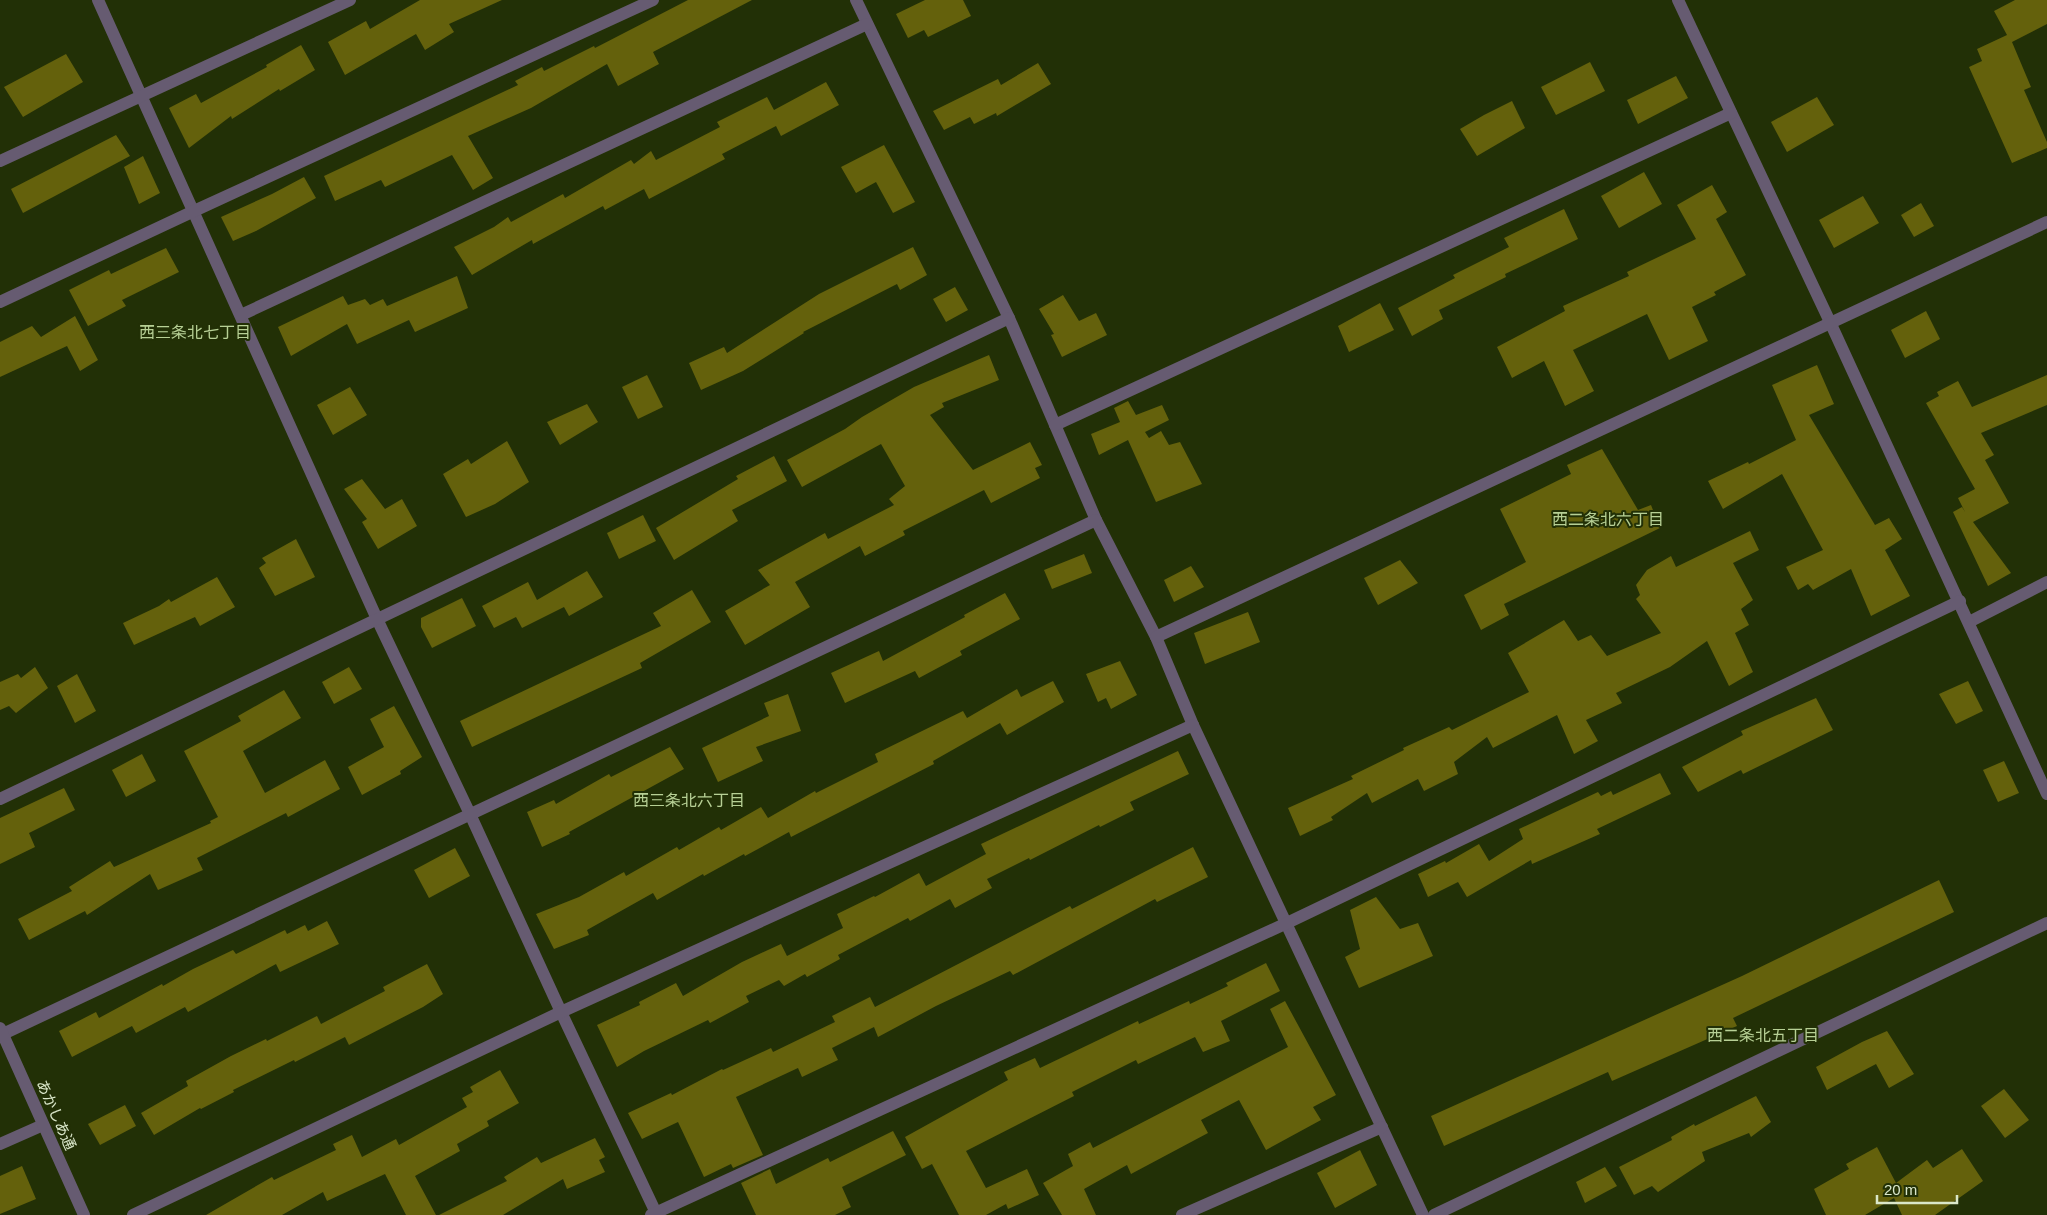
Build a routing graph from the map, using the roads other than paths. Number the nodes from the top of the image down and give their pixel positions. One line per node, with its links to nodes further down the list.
1 (98, 0): 7 (street)
2 (350, 0): 7 (street)
3 (653, 0): 10 (street)
4 (856, 0): 6 (street)
5 (1678, 0): 8 (street)
6 (868, 24): 13 (street); 14 (street)
7 (141, 95): 9 (street); 10 (street)
8 (1731, 113): 15 (street); 16 (street)
9 (0, 161)
10 (194, 210): 12 (street); 13 (street)
11 (2047, 222): 15 (street)
12 (0, 302)
13 (241, 315): 20 (street)
14 (1009, 318): 16 (street); 20 (street)
15 (1830, 322): 19 (street); 22 (street)
16 (1056, 425): 17 (street)
17 (1096, 520): 22 (street); 26 (street)
18 (2047, 582): 21 (street)
19 (1960, 601): 21 (street); 27 (street)
20 (377, 619): 25 (street); 26 (street)
21 (1969, 622): 24 (street)
22 (1156, 637): 23 (street)
23 (1193, 725): 27 (street); 29 (street)
24 (2047, 794)
25 (0, 799)
26 (470, 814): 29 (street); 30 (street)
27 (1287, 922): 32 (street); 34 (street)
28 (2047, 923): 39 (street)
29 (560, 1012): 34 (street); 36 (street)
30 (1, 1031): 31 (street, あかしあ通)
31 (42, 1125): 33 (street); 35 (street, あかしあ通)
32 (1382, 1126): 37 (street); 38 (street)
33 (0, 1144)
34 (655, 1214)
35 (84, 1215)
36 (133, 1215)
37 (1182, 1215)
38 (1423, 1215)
39 (1434, 1215)

